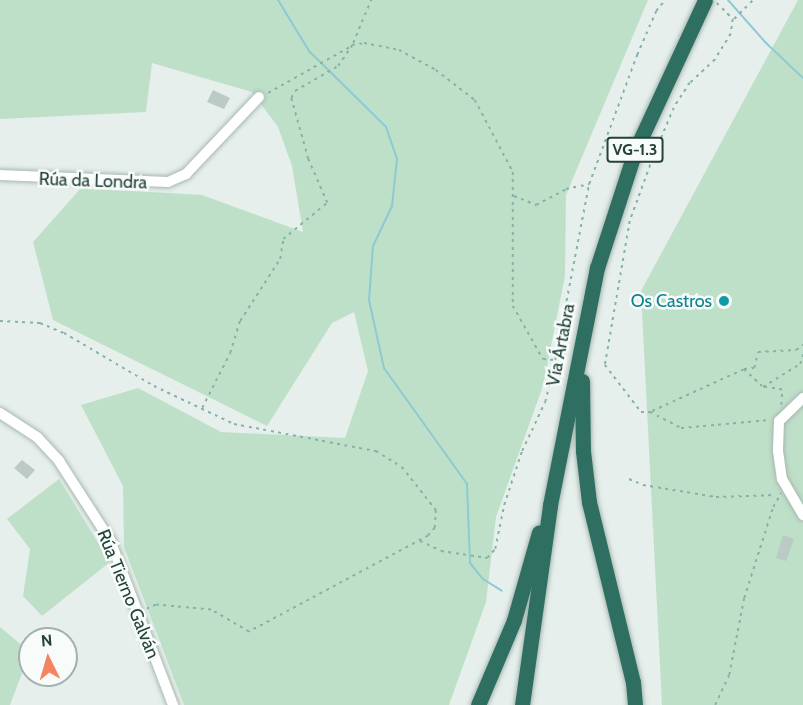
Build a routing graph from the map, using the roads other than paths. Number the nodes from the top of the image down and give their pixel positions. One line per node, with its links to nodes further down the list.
1 (706, 3): 4 (highway, Vía Ártabra / VG-1.3)
2 (259, 97): 3 (street, Rúa da Londra)
3 (0, 175)
4 (590, 299): 7 (highway, Vía Ártabra / VG-1.3); 12 (highway)
5 (803, 398): 8 (street)
6 (0, 413): 9 (street, Rúa Tierno Galván)
7 (550, 505): 10 (highway); 11 (highway, Vía Ártabra / VG-1.3)
8 (803, 515)
9 (173, 705)
10 (478, 705)
11 (522, 705)
12 (635, 705)

